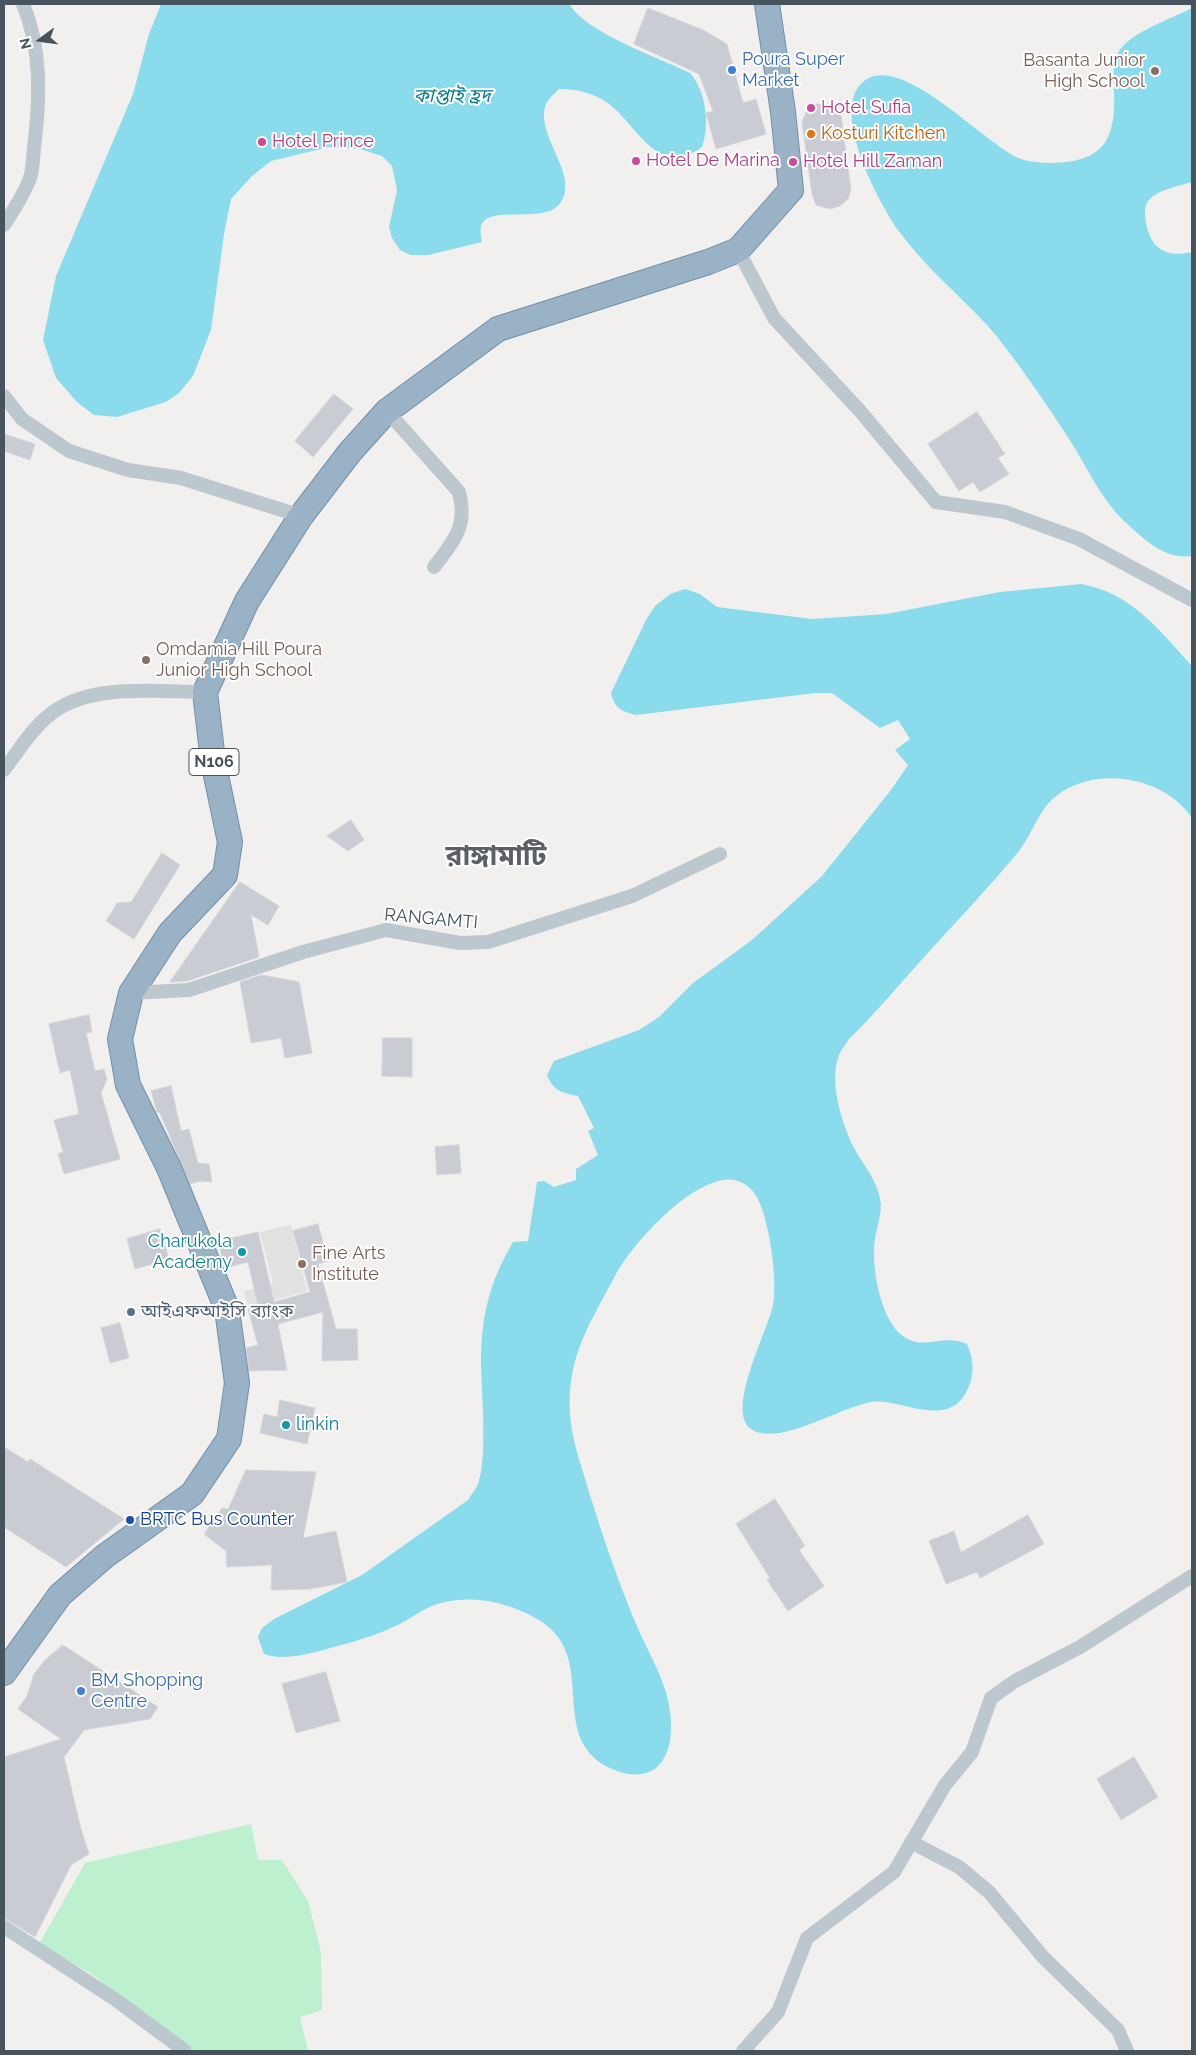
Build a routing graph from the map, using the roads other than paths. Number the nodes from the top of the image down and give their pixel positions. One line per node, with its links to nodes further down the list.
1 (23, 4): 3 (street)
2 (767, 4): 4 (highway)
3 (4, 225)
4 (738, 250): 6 (highway); 9 (street)
5 (4, 396): 7 (street)
6 (387, 411): 7 (highway); 8 (street)
7 (301, 516): 10 (highway)
8 (434, 567)
9 (1192, 600)
10 (205, 692): 11 (street); 13 (highway, N106)
11 (4, 770)
12 (720, 854): 13 (street, RANGAMTI)
13 (131, 994): 15 (highway, N106)
14 (1192, 1576): 16 (street)
15 (4, 1673)
16 (911, 1842): 19 (street); 20 (street)
17 (4, 1927): 18 (street)
18 (185, 2051)
19 (743, 2051)
20 (1127, 2051)

